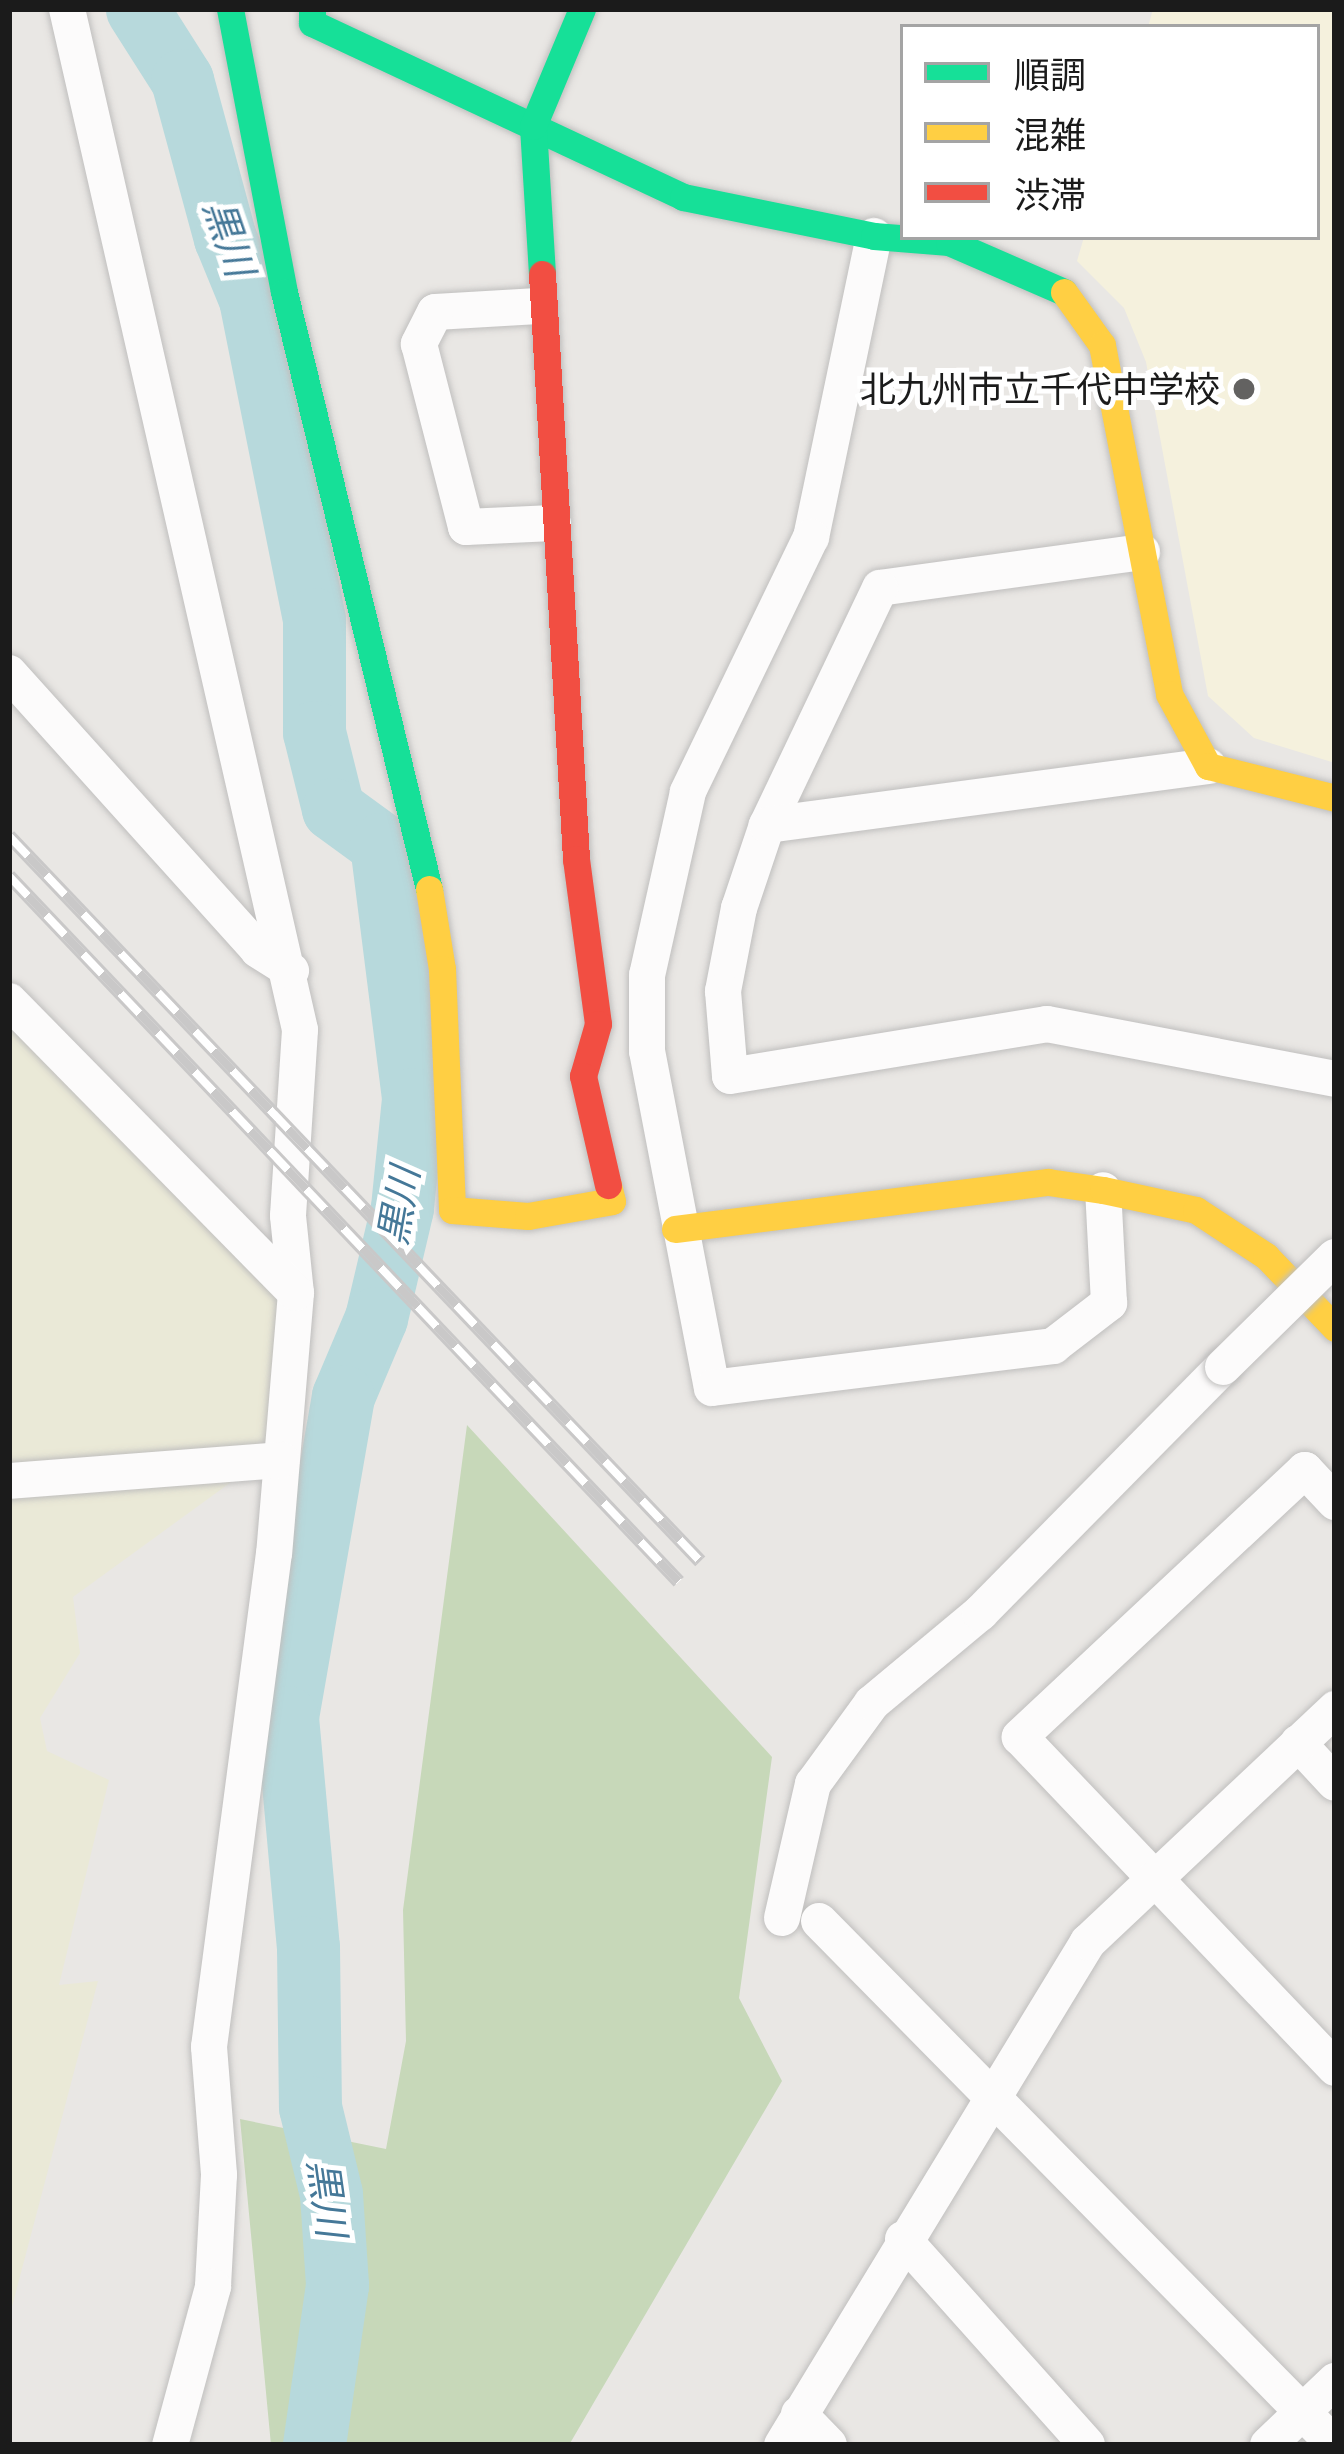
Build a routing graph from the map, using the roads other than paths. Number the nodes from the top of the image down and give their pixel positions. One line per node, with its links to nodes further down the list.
1 (67, 9): 16 (street)
2 (230, 9): 10 (street)
3 (312, 9): 5 (street)
4 (582, 9): 5 (street)
5 (533, 126): 6 (street); 9 (street)
6 (874, 236): 7 (street); 20 (street)
7 (900, 238)
8 (924, 240): 11 (street)
9 (538, 306): 10 (street); 10 (street)
10 (553, 523)
11 (1142, 552): 13 (street); 15 (street)
12 (9, 674): 16 (street)
13 (1208, 766): 14 (street); 15 (street)
14 (1335, 798)
15 (767, 825): 18 (street)
16 (291, 971): 22 (street)
17 (9, 1001): 22 (street)
18 (1335, 1078)
19 (1102, 1190): 20 (street); 20 (street); 23 (street)
20 (675, 1228)
21 (1335, 1256): 32 (street, bridge)
22 (296, 1293): 24 (street)
23 (1335, 1328)
24 (281, 1460): 25 (street); 37 (street)
25 (9, 1481)
26 (1335, 1502): 30 (street)
27 (1335, 1709): 28 (street)
28 (1298, 1744): 29 (street); 30 (street)
29 (1335, 1783)
30 (1155, 1878): 31 (street); 32 (street)
31 (1335, 2068)
32 (998, 2095): 33 (street); 35 (street)
33 (902, 2240): 36 (street); 39 (street)
34 (1335, 2381): 35 (street)
35 (1304, 2412): 40 (street); 41 (street)
36 (791, 2430): 38 (street)
37 (170, 2445)
38 (829, 2445)
39 (1087, 2445)
40 (1268, 2445)
41 (1335, 2445)

